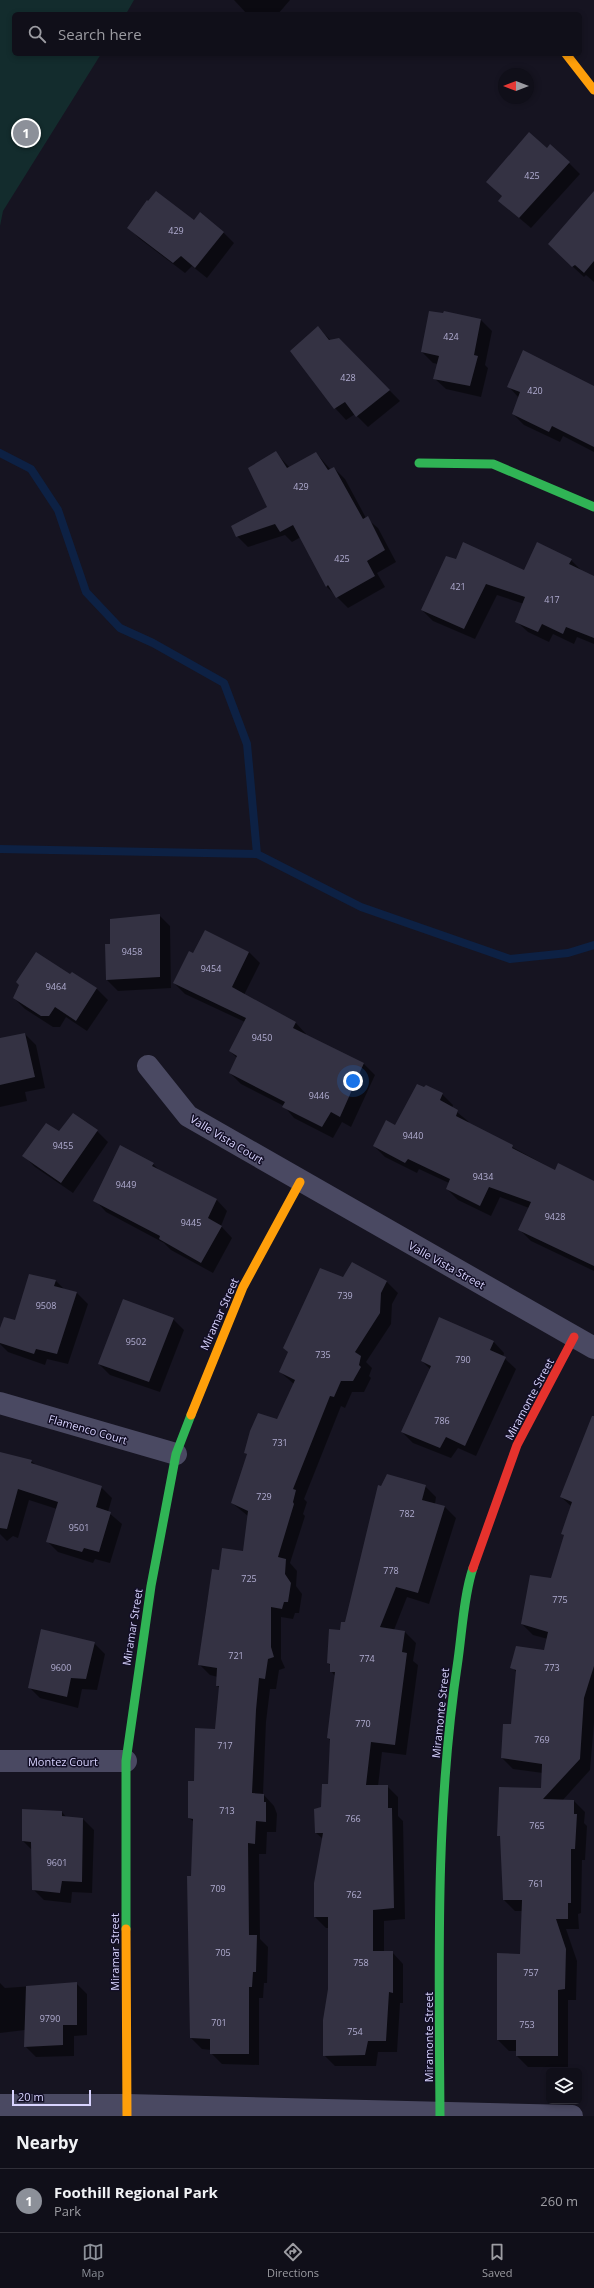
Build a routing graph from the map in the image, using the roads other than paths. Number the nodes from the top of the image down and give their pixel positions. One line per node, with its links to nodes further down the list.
1 (568, 56): 2 (street)
2 (594, 90)
3 (419, 463): 4 (street)
4 (594, 507)
5 (148, 1066): 6 (street, Valle Vista Court)
6 (300, 1182): 7 (street, Valle Vista Street); 10 (street, Miramar Street)
7 (574, 1337): 8 (street, Valle Vista Street); 15 (street, Miramonte Street)
8 (594, 1348)
9 (0, 1403): 10 (street, Flamenco Court)
10 (176, 1454): 12 (street, Miramar Street)
11 (0, 1761): 12 (street, Montez Court)
12 (126, 1761): 14 (street, Miramar Street)
13 (0, 2106): 14 (street)
14 (127, 2111): 15 (street)
15 (440, 2115): 16 (street)
16 (572, 2116)

